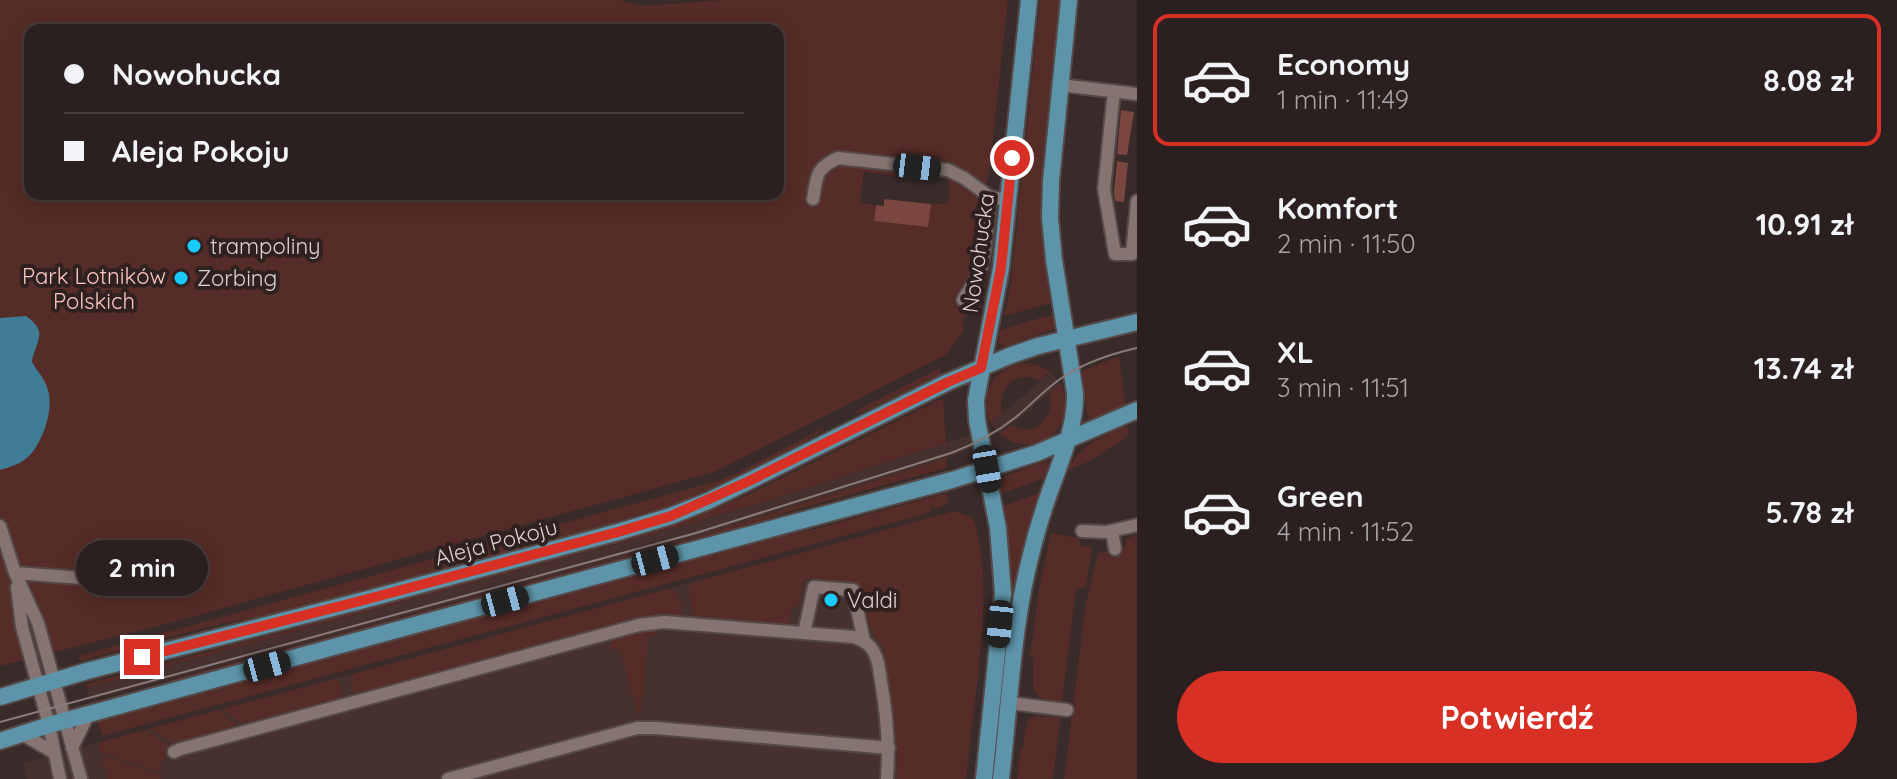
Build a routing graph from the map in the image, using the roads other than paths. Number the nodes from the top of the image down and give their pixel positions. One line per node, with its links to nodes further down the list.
1 (1029, 0): 8 (main road, Nowohucka)
2 (1069, 0): 3 (main road)
3 (1060, 85): 4 (street); 13 (main road)
4 (1114, 91): 5 (street); 10 (street)
5 (1137, 94)
6 (990, 197): 7 (street); 8 (street); 11 (street)
7 (813, 199)
8 (1008, 200): 14 (main road, Nowohucka)
9 (1137, 201): 10 (street)
10 (1134, 254)
11 (963, 300)
12 (1137, 322): 13 (main road)
13 (1066, 338): 14 (main road, Aleja Pokoju); 16 (main road)
14 (981, 368): 17 (main road, Nowohucka); 27 (main road, Aleja Pokoju)
15 (1137, 410): 16 (main road)
16 (1067, 442): 17 (main road); 29 (main road)
17 (987, 469): 31 (main road); 43 (main road)
18 (1137, 525): 21 (street)
19 (0, 526): 23 (street)
20 (1082, 531): 21 (street)
21 (1112, 531): 22 (street)
22 (1115, 549)
23 (15, 573): 24 (street); 27 (street); 27 (street)
24 (150, 583)
25 (804, 633): 26 (street); 26 (street); 38 (street)
26 (864, 641): 36 (street)
27 (46, 684): 28 (main road, Aleja Pokoju); 32 (street)
28 (0, 697)
29 (1010, 703): 30 (street); 44 (main road)
30 (1067, 710)
31 (88, 715): 32 (main road); 35 (street)
32 (56, 723): 33 (main road); 35 (street); 37 (street)
33 (22, 734): 34 (main road); 37 (street)
34 (0, 741)
35 (72, 748): 40 (street)
36 (889, 748): 41 (street); 42 (street)
37 (53, 752): 39 (street)
38 (174, 752)
39 (60, 779)
40 (81, 779)
41 (448, 779)
42 (887, 779)
43 (984, 779)
44 (1001, 779)

